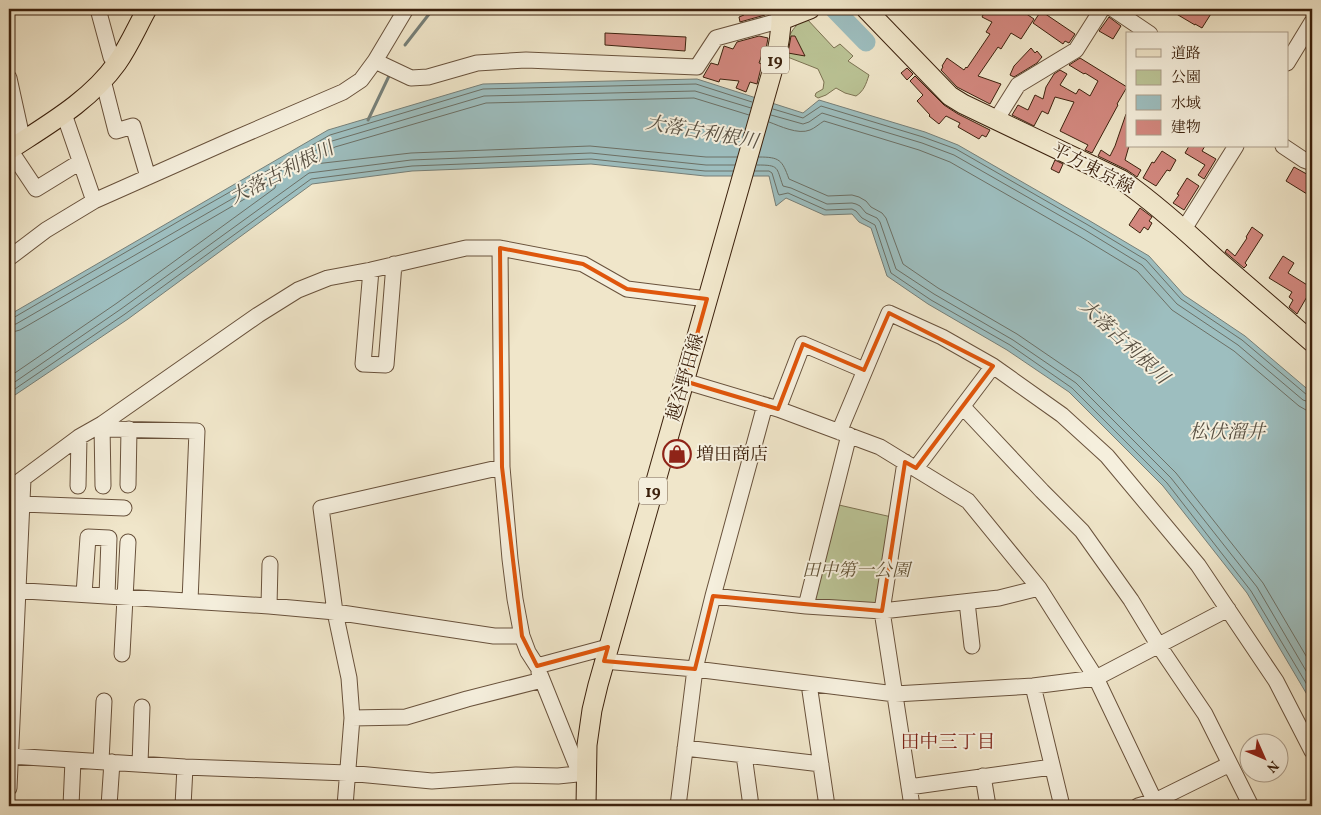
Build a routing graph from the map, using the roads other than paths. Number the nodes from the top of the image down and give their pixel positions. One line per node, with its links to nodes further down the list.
1 (98, 9): 13 (street)
2 (147, 9): 13 (main road)
3 (406, 9): 11 (street)
4 (810, 9): 8 (main road)
5 (866, 9): 17 (main road, 平方東京線)
6 (1102, 9): 17 (street)
7 (1113, 9): 10 (street)
8 (781, 14): 11 (street); 30 (main road, 越谷野田線 / 19)
9 (1312, 22): 12 (street)
10 (1147, 32)
11 (374, 61): 23 (street)
12 (1288, 61)
13 (116, 64): 15 (main road)
14 (9, 78): 18 (street)
15 (103, 80): 16 (main road); 23 (street)
16 (64, 114): 18 (main road); 21 (street)
17 (996, 120): 25 (main road, 平方東京線)
18 (14, 147): 21 (street)
19 (1235, 148): 25 (street)
20 (1286, 148): 22 (street)
21 (80, 162): 24 (street)
22 (1312, 163)
23 (148, 177): 24 (street)
24 (94, 201): 27 (street)
25 (1184, 229): 31 (main road, 平方東京線)
26 (500, 248): 28 (street); 30 (street); 42 (street)
27 (9, 258)
28 (394, 264): 29 (street); 29 (street)
29 (371, 270): 37 (street)
30 (707, 299): 34 (main road, 越谷野田線 / 19)
31 (1312, 342)
32 (992, 366): 33 (street); 36 (street); 62 (street)
33 (864, 370): 35 (street); 39 (street)
34 (684, 381): 35 (street); 69 (main road, 越谷野田線 / 19)
35 (771, 407): 39 (street); 56 (street)
36 (963, 407): 41 (street); 67 (street)
37 (102, 424): 38 (street); 40 (street); 46 (street)
38 (129, 430): 44 (street); 58 (street)
39 (844, 433): 41 (street); 61 (street)
40 (79, 437): 43 (street); 45 (street)
41 (910, 465): 52 (street); 63 (street)
42 (502, 467): 64 (street); 65 (street)
43 (23, 479): 47 (street); 48 (street)
44 (128, 484)
45 (78, 486)
46 (103, 486)
47 (9, 489)
48 (22, 504): 49 (street); 53 (street)
49 (124, 508)
50 (128, 542): 57 (street)
51 (270, 564): 60 (street)
52 (1039, 588): 59 (street); 72 (street)
53 (13, 590): 54 (street); 82 (street)
54 (84, 594): 55 (street); 55 (street)
55 (107, 596): 57 (street)
56 (713, 596): 61 (street); 70 (street)
57 (126, 597): 58 (street); 68 (street)
58 (190, 601): 60 (street)
59 (967, 602): 63 (street); 66 (street)
60 (269, 606): 64 (street)
61 (806, 606): 63 (street)
62 (1228, 609): 67 (street); 80 (street)
63 (882, 611): 75 (street)
64 (335, 612): 65 (street); 78 (street)
65 (522, 636): 71 (street)
66 (972, 646)
67 (1159, 646): 72 (street); 87 (street)
68 (122, 654)
69 (606, 654): 70 (street); 71 (street); 91 (main road, 越谷野田線 / 19)
70 (695, 669): 73 (street); 79 (street)
71 (540, 673): 78 (street); 91 (street)
72 (1096, 678): 74 (street); 95 (street)
73 (809, 684): 75 (street); 86 (street)
74 (1033, 686): 75 (street); 89 (street)
75 (895, 694): 93 (street)
76 (104, 701): 84 (street)
77 (142, 707): 85 (street)
78 (352, 718): 90 (street)
79 (685, 748): 81 (street); 101 (street)
80 (1312, 752)
81 (744, 755): 86 (street); 102 (street)
82 (10, 756): 83 (street); 94 (street)
83 (73, 760): 84 (street); 96 (street)
84 (106, 762): 85 (street); 97 (street)
85 (140, 764): 88 (street)
86 (821, 764): 103 (street)
87 (1230, 764): 95 (street); 108 (street)
88 (185, 767): 90 (street); 98 (street)
89 (1052, 767): 92 (street); 106 (street)
90 (347, 773): 91 (street); 99 (street)
91 (584, 773): 100 (main road, 越谷野田線 / 19)
92 (983, 776): 93 (street); 105 (street)
93 (909, 787): 104 (street)
94 (9, 788)
95 (1156, 804): 107 (street)
96 (71, 806)
97 (109, 806)
98 (183, 806)
99 (345, 806)
100 (586, 806)
101 (678, 806)
102 (751, 806)
103 (827, 806)
104 (912, 806)
105 (988, 806)
106 (1062, 806)
107 (1138, 806)
108 (1251, 806)

